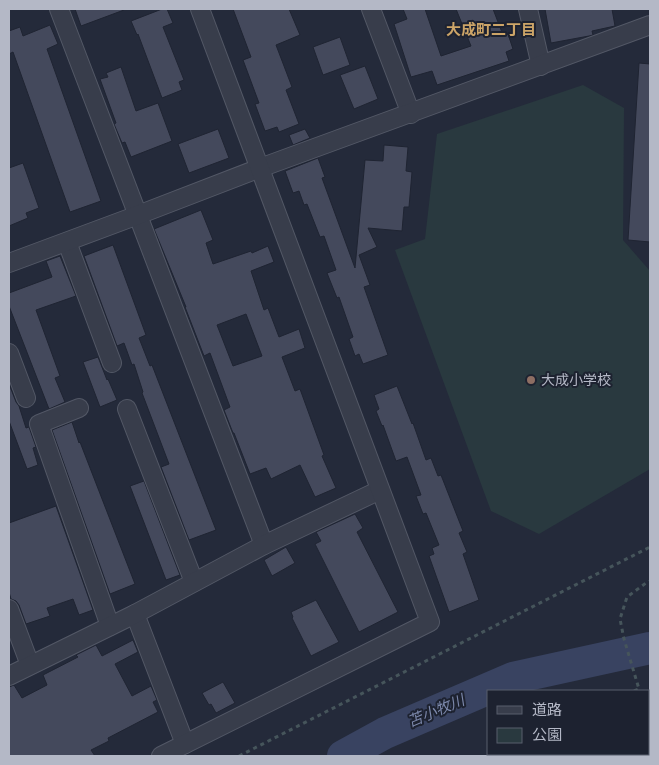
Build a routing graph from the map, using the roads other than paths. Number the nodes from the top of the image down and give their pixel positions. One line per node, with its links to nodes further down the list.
1 (59, 9): 9 (street)
2 (200, 9): 8 (street)
3 (371, 9): 7 (street)
4 (528, 9): 6 (street)
5 (650, 25): 6 (street)
6 (541, 66): 7 (street)
7 (410, 114): 8 (street)
8 (260, 168): 9 (street); 17 (street)
9 (138, 215): 10 (street); 18 (street)
10 (67, 242): 11 (street); 13 (street)
11 (9, 263)
12 (9, 354): 14 (street)
13 (112, 363)
14 (26, 398)
15 (79, 408): 22 (street)
16 (128, 409): 19 (street)
17 (380, 490): 18 (street); 25 (street)
18 (264, 545): 19 (street)
19 (194, 582): 21 (street)
20 (9, 610): 23 (street)
21 (135, 614): 22 (street); 25 (street)
22 (110, 626): 23 (street)
23 (30, 665): 24 (street)
24 (9, 676)
25 (185, 744): 26 (street)
26 (161, 756)

